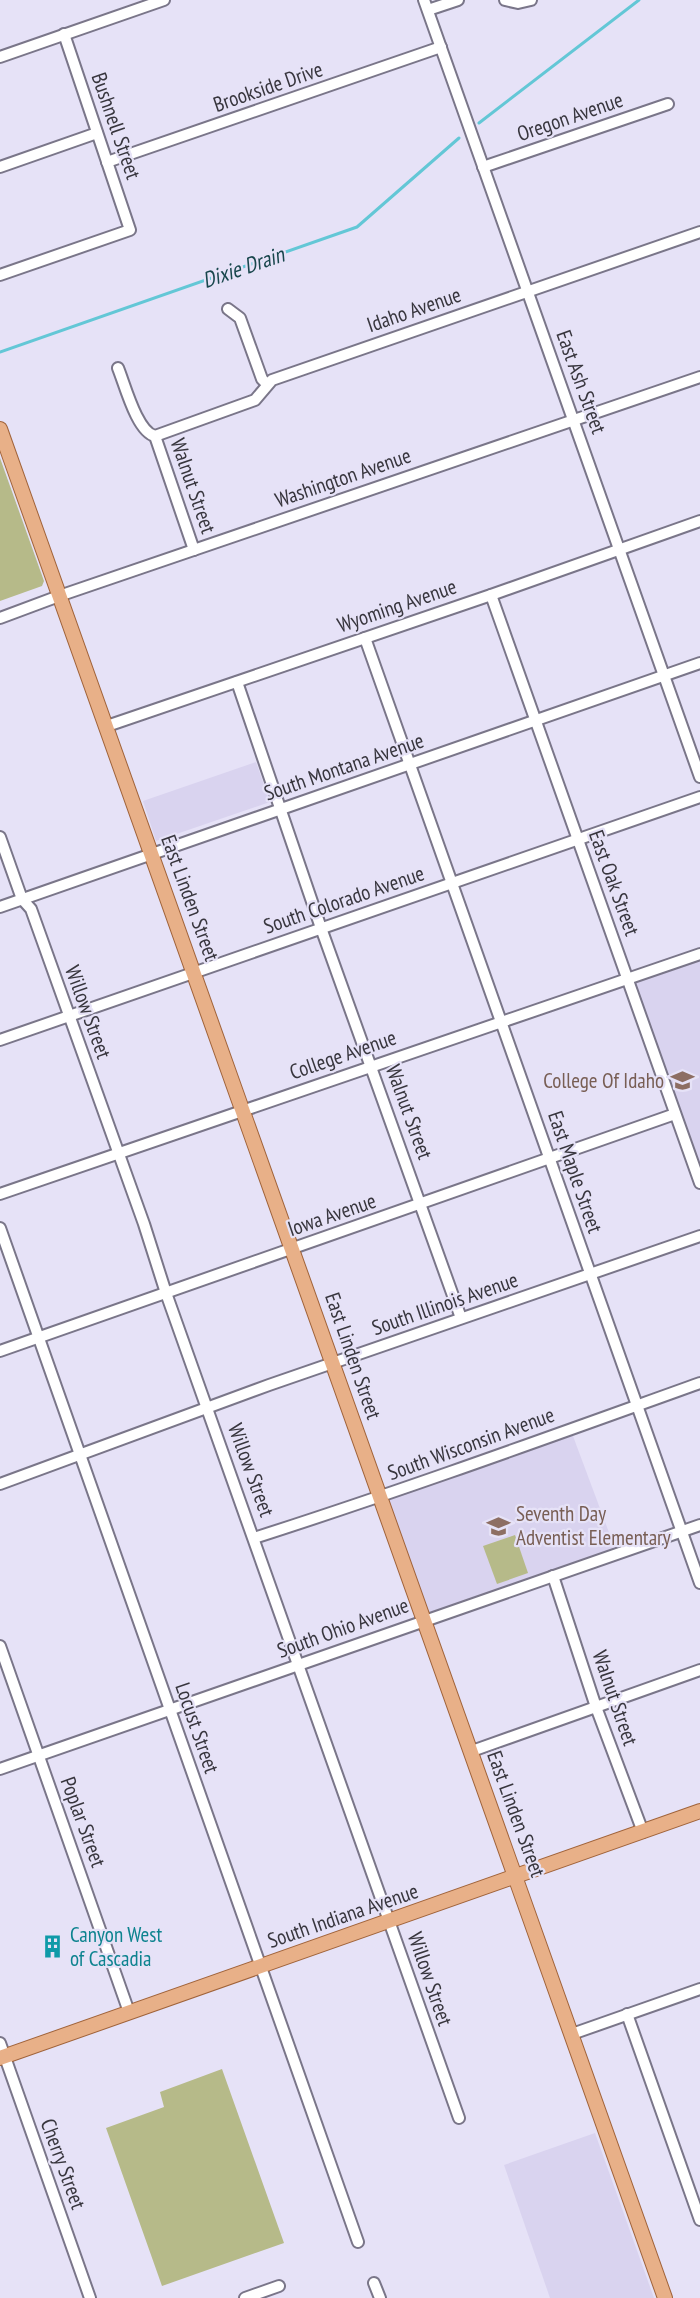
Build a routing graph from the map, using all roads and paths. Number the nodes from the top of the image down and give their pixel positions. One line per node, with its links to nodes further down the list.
1 (164, 0): 6 (street)
2 (458, 0): 5 (street)
3 (505, 0): 4 (street)
4 (531, 0)
5 (426, 5): 7 (street, East Ash Street)
6 (64, 34): 8 (street); 10 (street, Bushnell Street)
7 (441, 48): 11 (street, Brookside Drive); 13 (street, East Ash Street)
8 (0, 57)
9 (668, 104): 13 (street, Oregon Avenue)
10 (98, 133): 11 (street, Bushnell Street); 12 (street)
11 (107, 162): 15 (street, Bushnell Street)
12 (0, 167)
13 (483, 167): 16 (street, East Ash Street)
14 (700, 232): 16 (street, Idaho Avenue)
15 (0, 275)
16 (527, 291): 20 (street, Idaho Avenue); 21 (street, East Ash Street)
17 (228, 309): 20 (street)
18 (118, 368): 23 (street, Walnut Street)
19 (700, 377): 21 (street, Washington Avenue)
20 (267, 384): 23 (street, Idaho Avenue)
21 (574, 421): 25 (street, East Ash Street); 26 (street, Washington Avenue)
22 (0, 429): 28 (main road, East Linden Street)
23 (152, 435): 26 (street, Walnut Street)
24 (700, 520): 25 (street, Wyoming Avenue)
25 (619, 549): 27 (street, Wyoming Avenue); 32 (street, East Ash Street)
26 (194, 550): 28 (street, Washington Avenue)
27 (491, 595): 30 (street, Wyoming Avenue); 34 (street, East Oak Street)
28 (59, 596): 29 (street, Washington Avenue); 35 (main road, East Linden Street)
29 (0, 618)
30 (365, 638): 33 (street, Wyoming Avenue); 36 (street, East Maple Street)
31 (700, 663): 32 (street, South Montana Avenue)
32 (664, 675): 34 (street, South Montana Avenue); 37 (street, East Ash Street)
33 (237, 682): 35 (street, Wyoming Avenue); 39 (street, Walnut Street)
34 (535, 720): 36 (street, South Montana Avenue); 41 (street, East Oak Street)
35 (107, 726): 42 (main road, East Linden Street)
36 (410, 764): 39 (street, South Montana Avenue); 43 (street, East Maple Street)
37 (700, 777)
38 (700, 797): 41 (street, South Colorado Avenue)
39 (280, 809): 42 (street, South Montana Avenue); 46 (street, Walnut Street)
40 (0, 837): 44 (street, Willow Street)
41 (578, 840): 43 (street, South Colorado Avenue); 49 (street, East Oak Street)
42 (152, 854): 44 (street, South Montana Avenue); 48 (main road, East Linden Street)
43 (452, 883): 46 (street, South Colorado Avenue); 51 (street, East Maple Street)
44 (22, 899): 45 (street, South Montana Avenue); 50 (street, Willow Street)
45 (0, 907)
46 (321, 928): 48 (street, South Colorado Avenue); 53 (street, Walnut Street)
47 (700, 954): 49 (street, College Avenue)
48 (194, 972): 50 (street, South Colorado Avenue); 54 (main road, East Linden Street)
49 (627, 978): 51 (street, College Avenue); 55 (street, East Oak Street)
50 (69, 1016): 52 (street, South Colorado Avenue); 56 (street, Willow Street)
51 (501, 1021): 53 (street, College Avenue); 57 (street, East Maple Street)
52 (0, 1040)
53 (371, 1066): 54 (street, College Avenue); 60 (street, Walnut Street)
54 (243, 1110): 56 (street, College Avenue); 63 (main road, East Linden Street)
55 (675, 1114): 57 (street, Iowa Avenue); 58 (street, East Oak Street)
56 (118, 1154): 59 (street, College Avenue); 65 (street, Willow Street)
57 (550, 1160): 60 (street, Iowa Avenue); 64 (street, East Maple Street)
58 (700, 1183)
59 (0, 1194)
60 (422, 1204): 63 (street, Iowa Avenue); 66 (street, Walnut Street)
61 (0, 1228): 67 (street, Locust Street)
62 (700, 1236): 64 (street, South Illinois Avenue)
63 (293, 1249): 65 (street, Iowa Avenue); 69 (main road, East Linden Street)
64 (590, 1273): 66 (street, South Illinois Avenue); 71 (street, East Maple Street)
65 (166, 1293): 67 (street, Iowa Avenue); 72 (street, Willow Street)
66 (461, 1318): 69 (street, South Illinois Avenue)
67 (39, 1337): 68 (street, Iowa Avenue); 73 (street, Locust Street)
68 (0, 1351)
69 (333, 1363): 72 (street, South Illinois Avenue); 75 (main road, East Linden Street)
70 (700, 1383): 71 (street, South Wisconsin Avenue)
71 (637, 1405): 75 (street, South Wisconsin Avenue); 77 (street, East Maple Street)
72 (208, 1408): 73 (street, South Illinois Avenue); 78 (street, Willow Street)
73 (82, 1455): 74 (street, South Illinois Avenue); 86 (street, Locust Street)
74 (0, 1484)
75 (381, 1497): 78 (street, South Wisconsin Avenue); 81 (main road, East Linden Street)
76 (700, 1525): 77 (street, South Ohio Avenue)
77 (682, 1532): 79 (street, South Ohio Avenue); 80 (street, East Maple Street)
78 (254, 1538): 83 (street, Willow Street)
79 (553, 1576): 81 (street, South Ohio Avenue); 85 (street, Walnut Street)
80 (700, 1583)
81 (424, 1620): 83 (street, South Ohio Avenue); 87 (main road, East Linden Street)
82 (0, 1646): 88 (street, Poplar Street)
83 (299, 1665): 86 (street, South Ohio Avenue); 93 (street, Willow Street)
84 (700, 1670): 85 (street)
85 (596, 1707): 87 (street); 91 (street, Walnut Street)
86 (171, 1711): 88 (street, South Ohio Avenue); 94 (street, Locust Street)
87 (472, 1751): 92 (main road, East Linden Street)
88 (38, 1756): 89 (street, South Ohio Avenue); 96 (street, Poplar Street)
89 (0, 1769)
90 (700, 1811): 91 (main road, South Indiana Avenue)
91 (643, 1832): 92 (main road, South Indiana Avenue)
92 (516, 1877): 93 (main road, South Indiana Avenue); 98 (main road, East Linden Street)
93 (389, 1922): 94 (main road, South Indiana Avenue); 101 (street, Willow Street)
94 (261, 1966): 96 (main road, South Indiana Avenue); 103 (street, Locust Street)
95 (700, 1989): 97 (street)
96 (129, 2012): 100 (main road, South Indiana Avenue)
97 (627, 2014): 98 (street); 102 (street)
98 (572, 2034): 109 (main road, East Linden Street)
99 (0, 2043): 100 (street, Cherry Street)
100 (2, 2057): 106 (street, Cherry Street)
101 (459, 2118)
102 (700, 2220)
103 (358, 2242)
104 (374, 2283): 108 (street)
105 (279, 2286): 107 (street)
106 (90, 2298)
107 (245, 2298)
108 (380, 2298)
109 (665, 2298)

